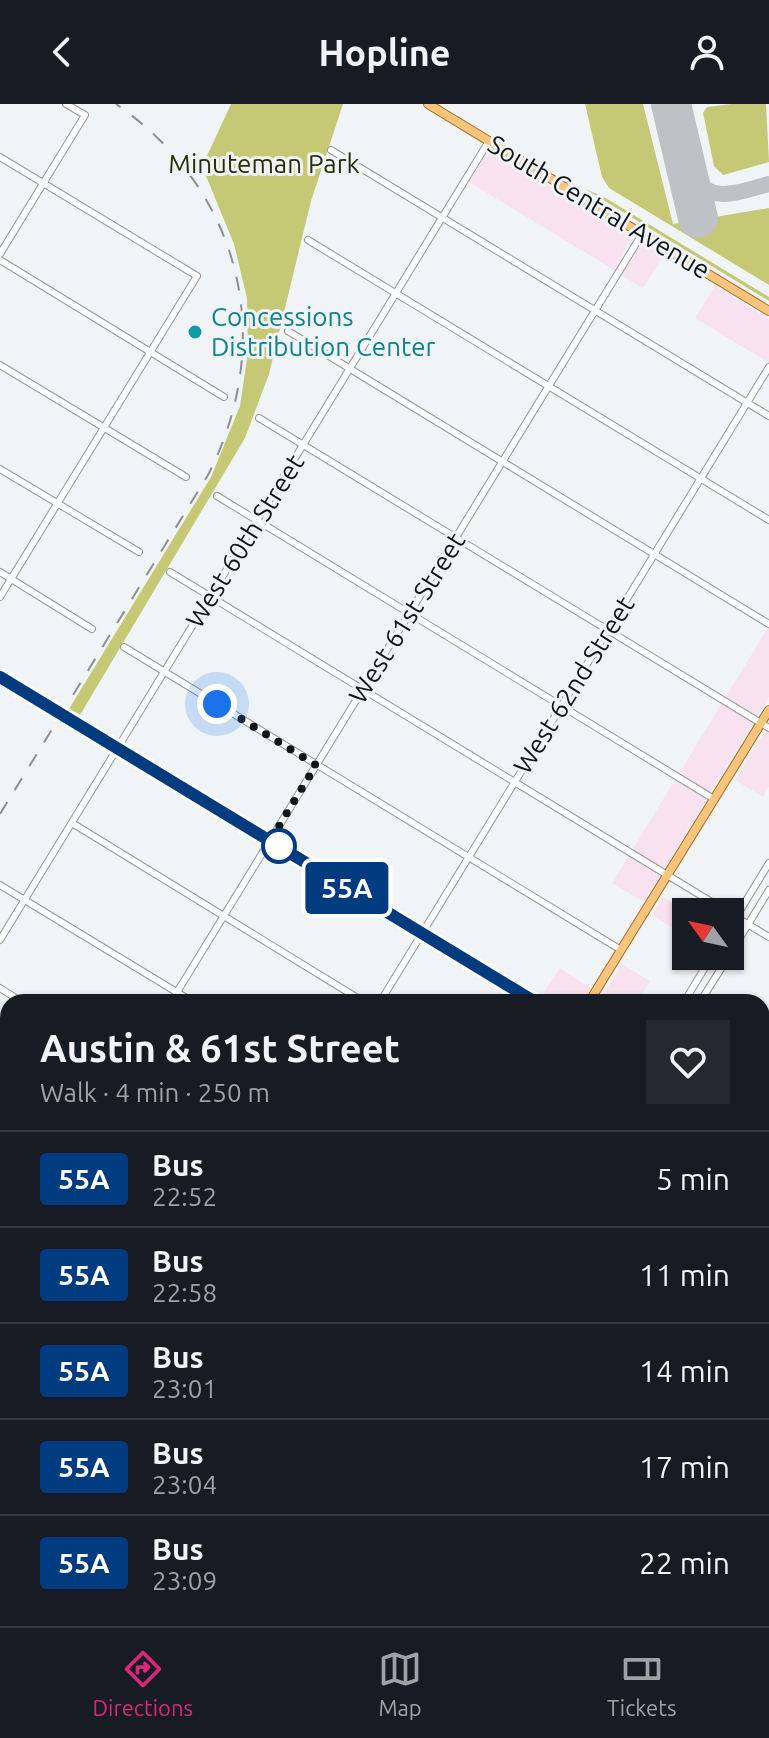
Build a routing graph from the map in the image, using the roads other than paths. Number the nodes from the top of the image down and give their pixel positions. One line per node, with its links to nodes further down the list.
1 (66, 104): 6 (street)
2 (428, 104): 3 (main road, South Central Avenue)
3 (489, 141): 7 (street, West 60th Street); 8 (main road, South Central Avenue)
4 (331, 150): 7 (street)
5 (0, 157): 6 (street)
6 (44, 183): 10 (street); 16 (street)
7 (442, 218): 12 (street, West 60th Street); 13 (street)
8 (642, 234): 13 (street, West 61st Street); 14 (main road, South Central Avenue)
9 (308, 240): 12 (street)
10 (0, 254)
11 (0, 260): 16 (street)
12 (396, 293): 19 (street, West 60th Street); 20 (street)
13 (595, 310): 20 (street, West 61st Street); 22 (street)
14 (769, 311)
15 (288, 331): 19 (street)
16 (151, 352): 21 (street); 25 (street)
17 (0, 365): 25 (street)
18 (769, 367): 22 (street, West 62nd Street)
19 (350, 369): 26 (street, West 60th Street); 27 (street)
20 (549, 386): 27 (street, West 61st Street); 30 (street)
21 (224, 397)
22 (747, 403): 23 (street); 30 (street, West 62nd Street)
23 (769, 416)
24 (259, 418): 26 (street)
25 (104, 428): 29 (street); 32 (street)
26 (304, 445): 33 (street, West 60th Street); 35 (street)
27 (502, 462): 35 (street, West 61st Street); 37 (street)
28 (0, 469): 32 (street)
29 (186, 477)
30 (701, 478): 34 (street); 37 (street, West 62nd Street)
31 (217, 496): 33 (street)
32 (58, 504): 36 (street); 40 (street)
33 (257, 520): 42 (street, West 60th Street); 43 (street)
34 (769, 520)
35 (455, 538): 43 (street, West 61st Street); 46 (street)
36 (139, 552)
37 (654, 554): 44 (street); 46 (street, West 62nd Street)
38 (0, 572): 40 (street)
39 (170, 572): 42 (street)
40 (11, 579): 41 (street); 45 (street)
41 (0, 597)
42 (210, 597): 48 (street, West 60th Street); 50 (street)
43 (410, 613): 50 (street, West 61st Street); 51 (street)
44 (769, 624)
45 (92, 629)
46 (608, 630): 51 (street, West 62nd Street); 53 (street)
47 (124, 647): 48 (street)
48 (164, 672): 54 (street, West 60th Street); 55 (street)
49 (0, 677): 54 (street)
50 (363, 690): 55 (street, West 61st Street); 56 (street)
51 (561, 706): 56 (street, West 62nd Street); 57 (street)
52 (769, 710): 53 (main road)
53 (765, 726): 57 (main road)
54 (118, 748): 58 (street, West 60th Street); 59 (street)
55 (316, 765): 59 (street, West 61st Street); 60 (street)
56 (515, 782): 60 (street, West 62nd Street); 62 (street)
57 (714, 799): 62 (main road)
58 (72, 823): 67 (street, West 60th Street); 68 (street)
59 (270, 841): 68 (street, West 61st Street); 72 (street)
60 (469, 857): 72 (street, West 62nd Street); 75 (street)
61 (769, 863): 66 (street)
62 (667, 875): 65 (street); 75 (main road)
63 (0, 885): 67 (street)
64 (769, 890): 70 (street)
65 (705, 898)
66 (744, 898)
67 (25, 900): 74 (street, West 60th Street); 78 (street)
68 (224, 916): 78 (street, West 61st Street); 80 (street)
69 (744, 922): 70 (street)
70 (748, 924): 71 (street); 73 (street)
71 (744, 931)
72 (422, 933): 81 (street, West 62nd Street); 82 (street)
73 (769, 937)
74 (0, 940)
75 (621, 950): 83 (main road)
76 (703, 970): 84 (street)
77 (720, 970): 85 (street)
78 (177, 992): 79 (street)
79 (180, 994)
80 (351, 994)
81 (385, 994)
82 (521, 994)
83 (594, 994)
84 (689, 994)
85 (705, 994)

